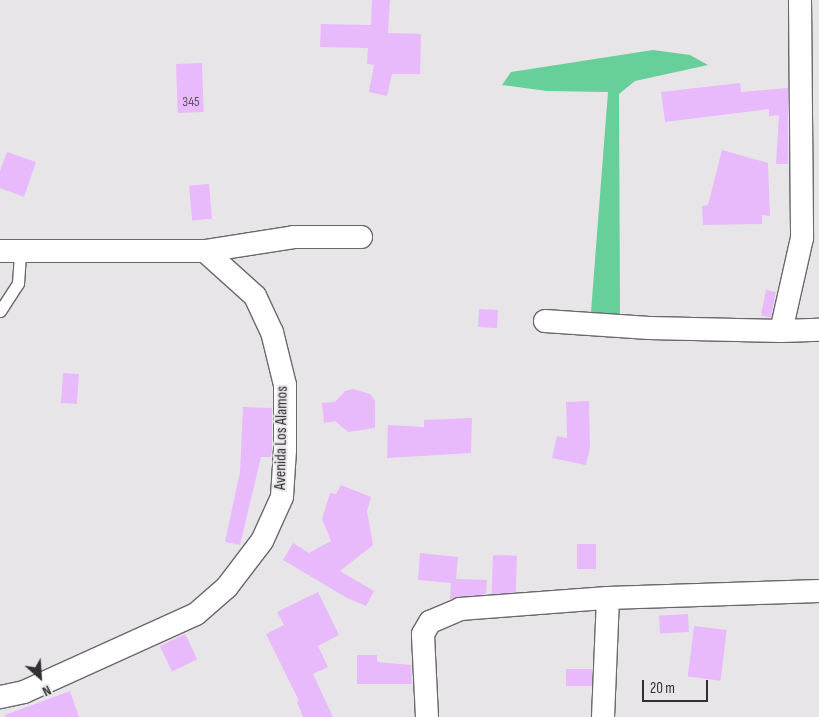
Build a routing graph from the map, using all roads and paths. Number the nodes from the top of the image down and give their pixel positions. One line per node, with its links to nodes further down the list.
1 (800, 0): 8 (street)
2 (362, 237): 4 (street)
3 (10, 251): 4 (street); 5 (lane)
4 (205, 251): 11 (street, Avenida Los Alamos)
5 (0, 311)
6 (545, 321): 8 (street)
7 (819, 330): 8 (street)
8 (781, 331)
9 (819, 591): 10 (street)
10 (608, 598): 12 (street); 13 (street)
11 (0, 698)
12 (427, 717)
13 (603, 717)

